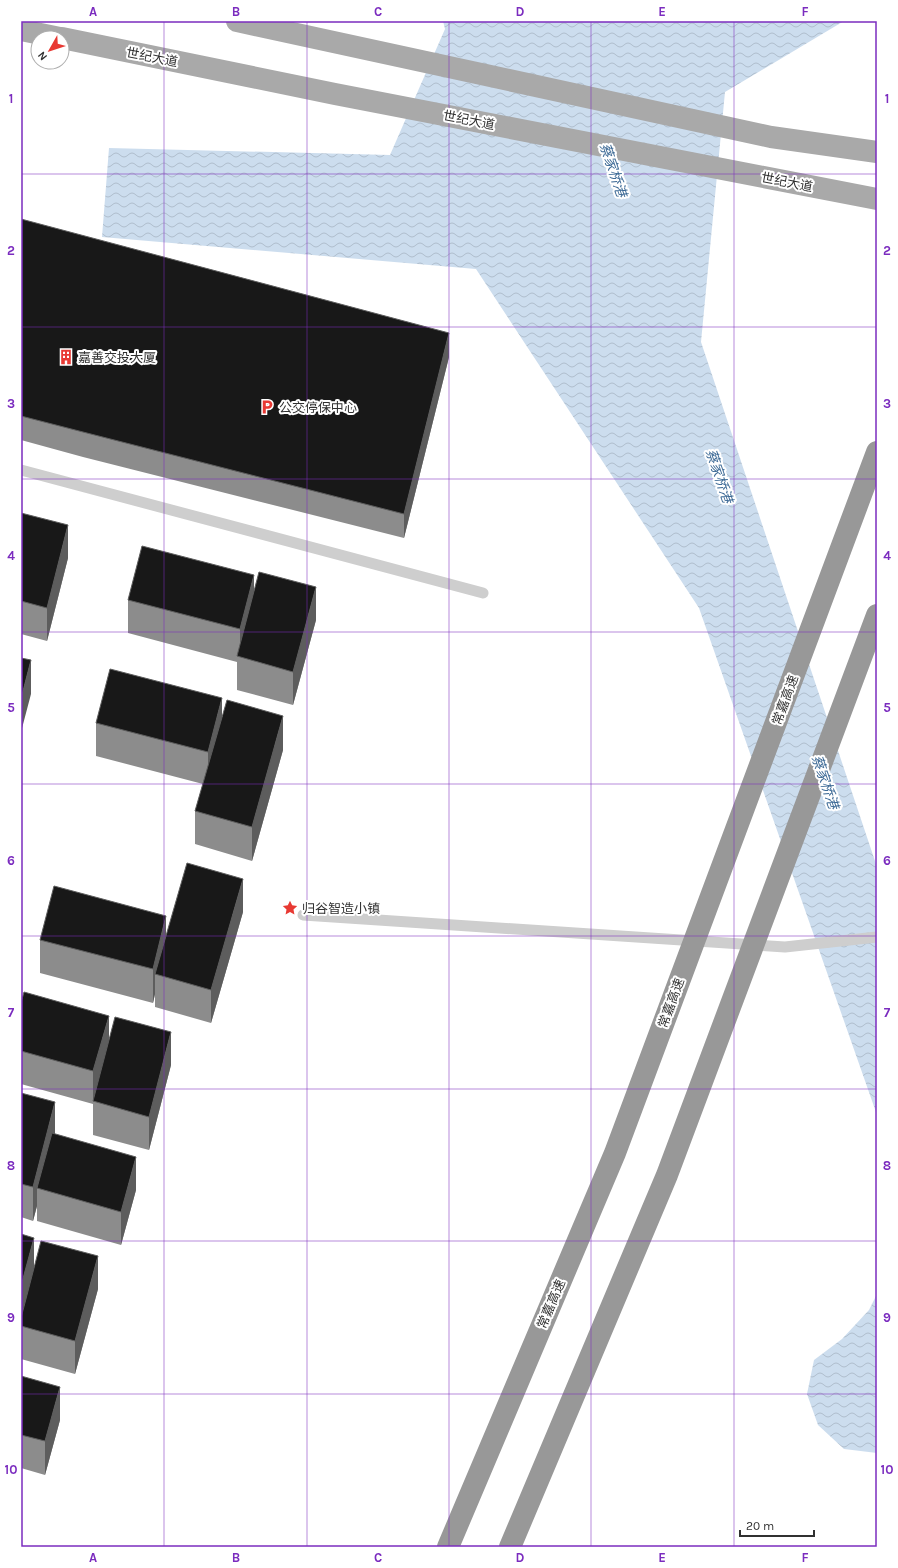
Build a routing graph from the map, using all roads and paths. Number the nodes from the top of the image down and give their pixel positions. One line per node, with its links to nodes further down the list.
1 (237, 21): 3 (main road)
2 (70, 40): 4 (main road, 世纪大道)
3 (877, 152)
4 (877, 199)
5 (877, 452): 11 (highway, 常嘉高速, bridge)
6 (21, 470): 7 (lane)
7 (483, 593)
8 (877, 615): 12 (highway, bridge)
9 (303, 915): 10 (lane)
10 (877, 937)
11 (448, 1547)
12 (510, 1547)

